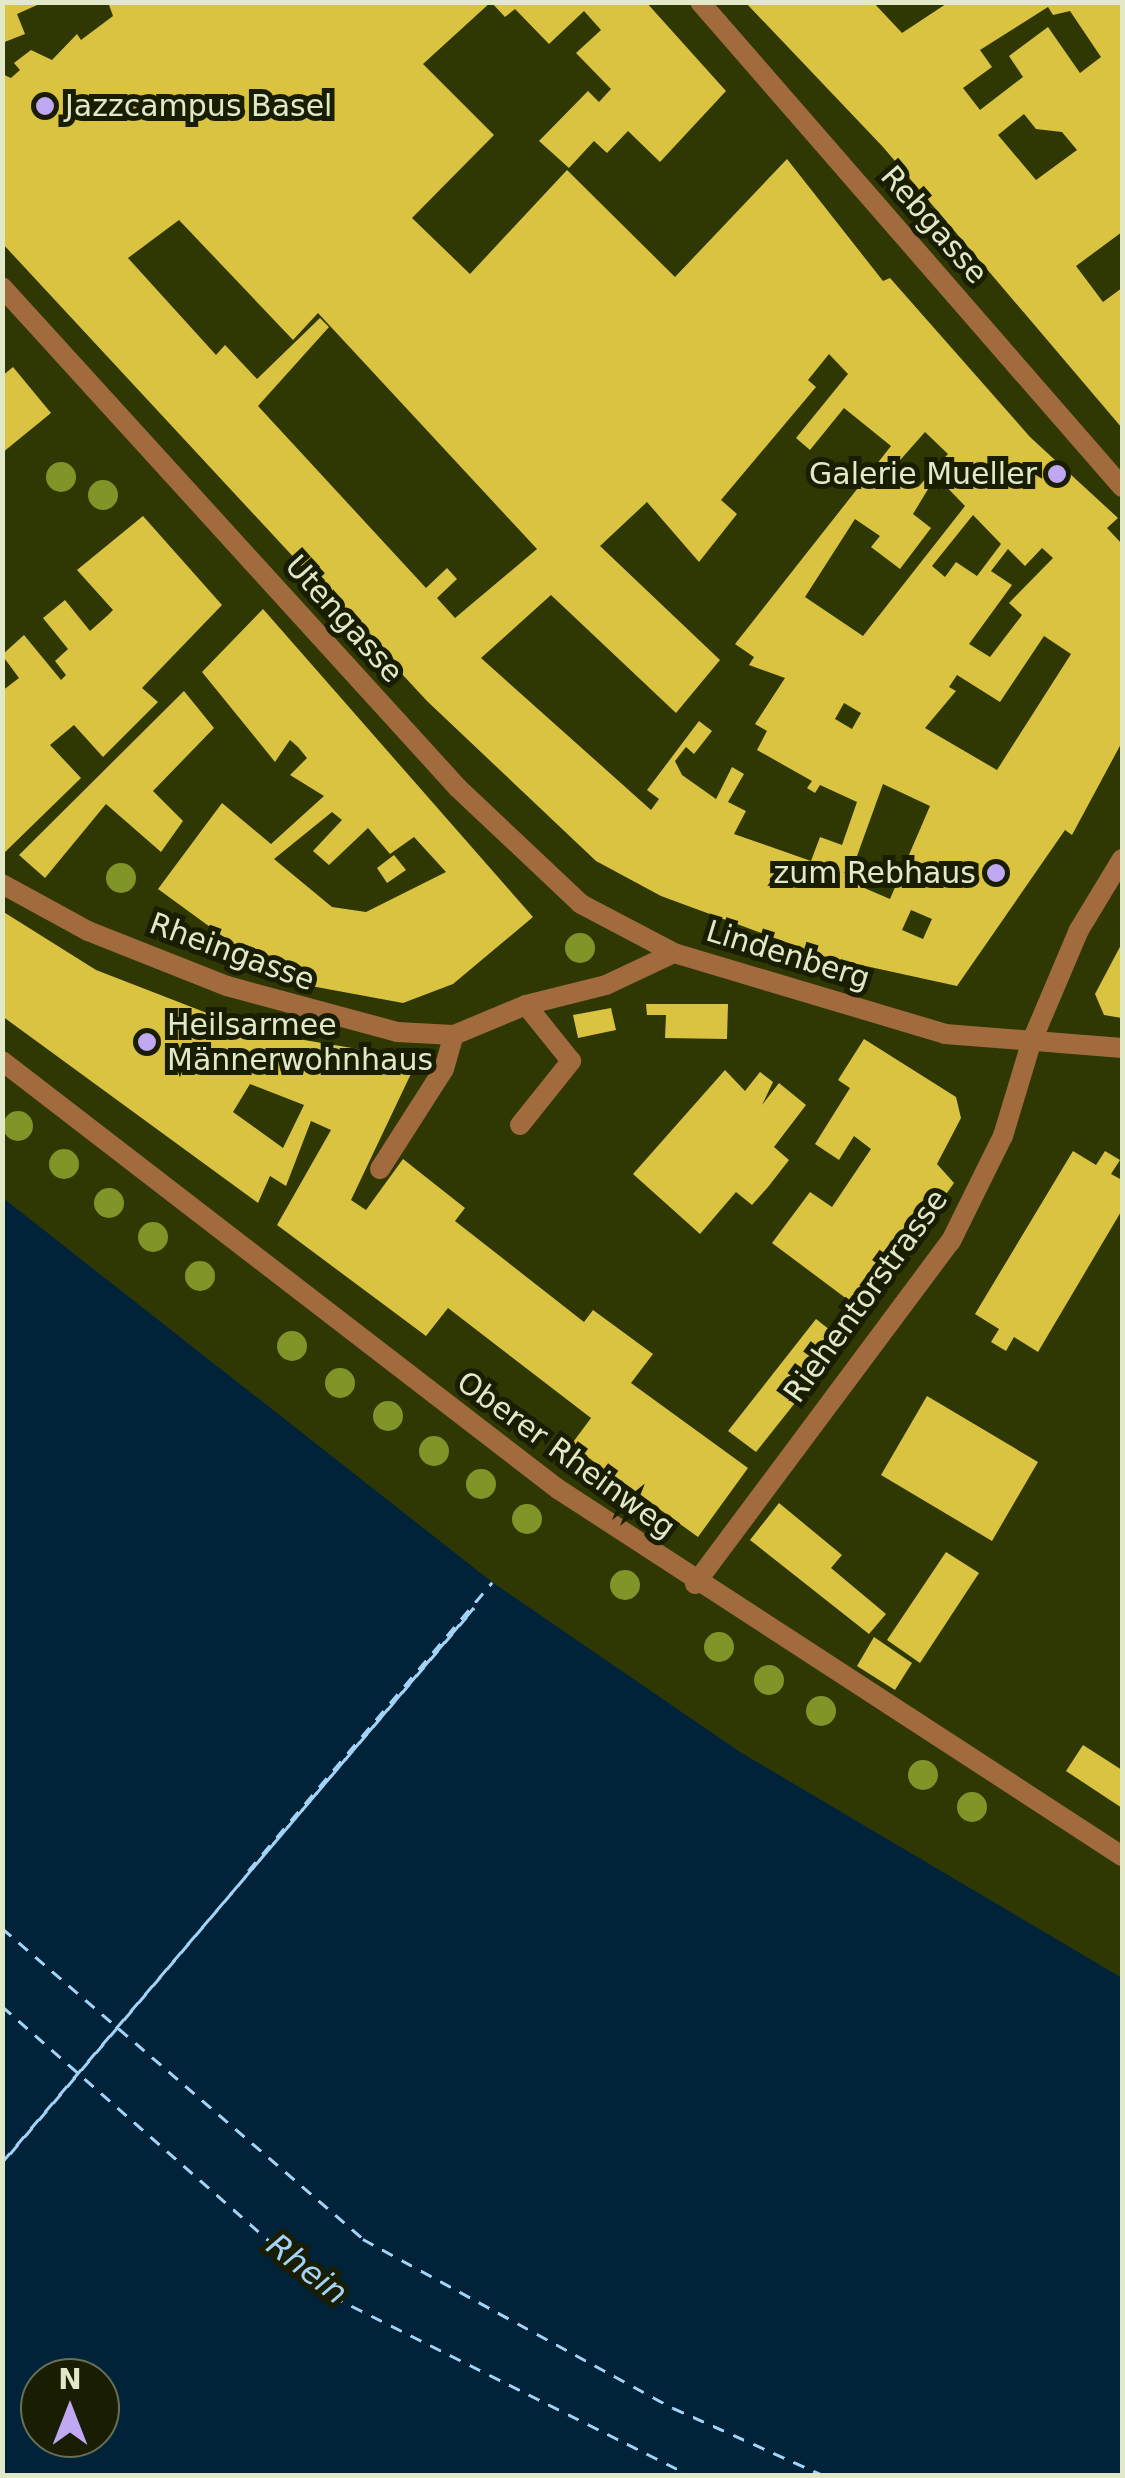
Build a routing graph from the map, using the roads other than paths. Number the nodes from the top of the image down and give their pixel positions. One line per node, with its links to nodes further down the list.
1 (700, 2): 3 (street, Rebgasse)
2 (2, 287): 6 (street, Utengasse)
3 (1122, 487)
4 (1122, 860): 9 (street, Riehentorstrasse)
5 (2, 884): 8 (street, Rheingasse)
6 (674, 952): 7 (street, Lindenberg); 9 (street, Lindenberg)
7 (526, 1005): 8 (street, Lindenberg); 12 (street)
8 (454, 1036): 13 (street)
9 (1031, 1043): 10 (street, Lindenberg); 14 (street, Riehentorstrasse)
10 (1122, 1048)
11 (2, 1062): 14 (street, Oberer Rheinweg)
12 (520, 1126)
13 (380, 1170)
14 (695, 1584): 15 (street, Oberer Rheinweg)
15 (1122, 1856)

